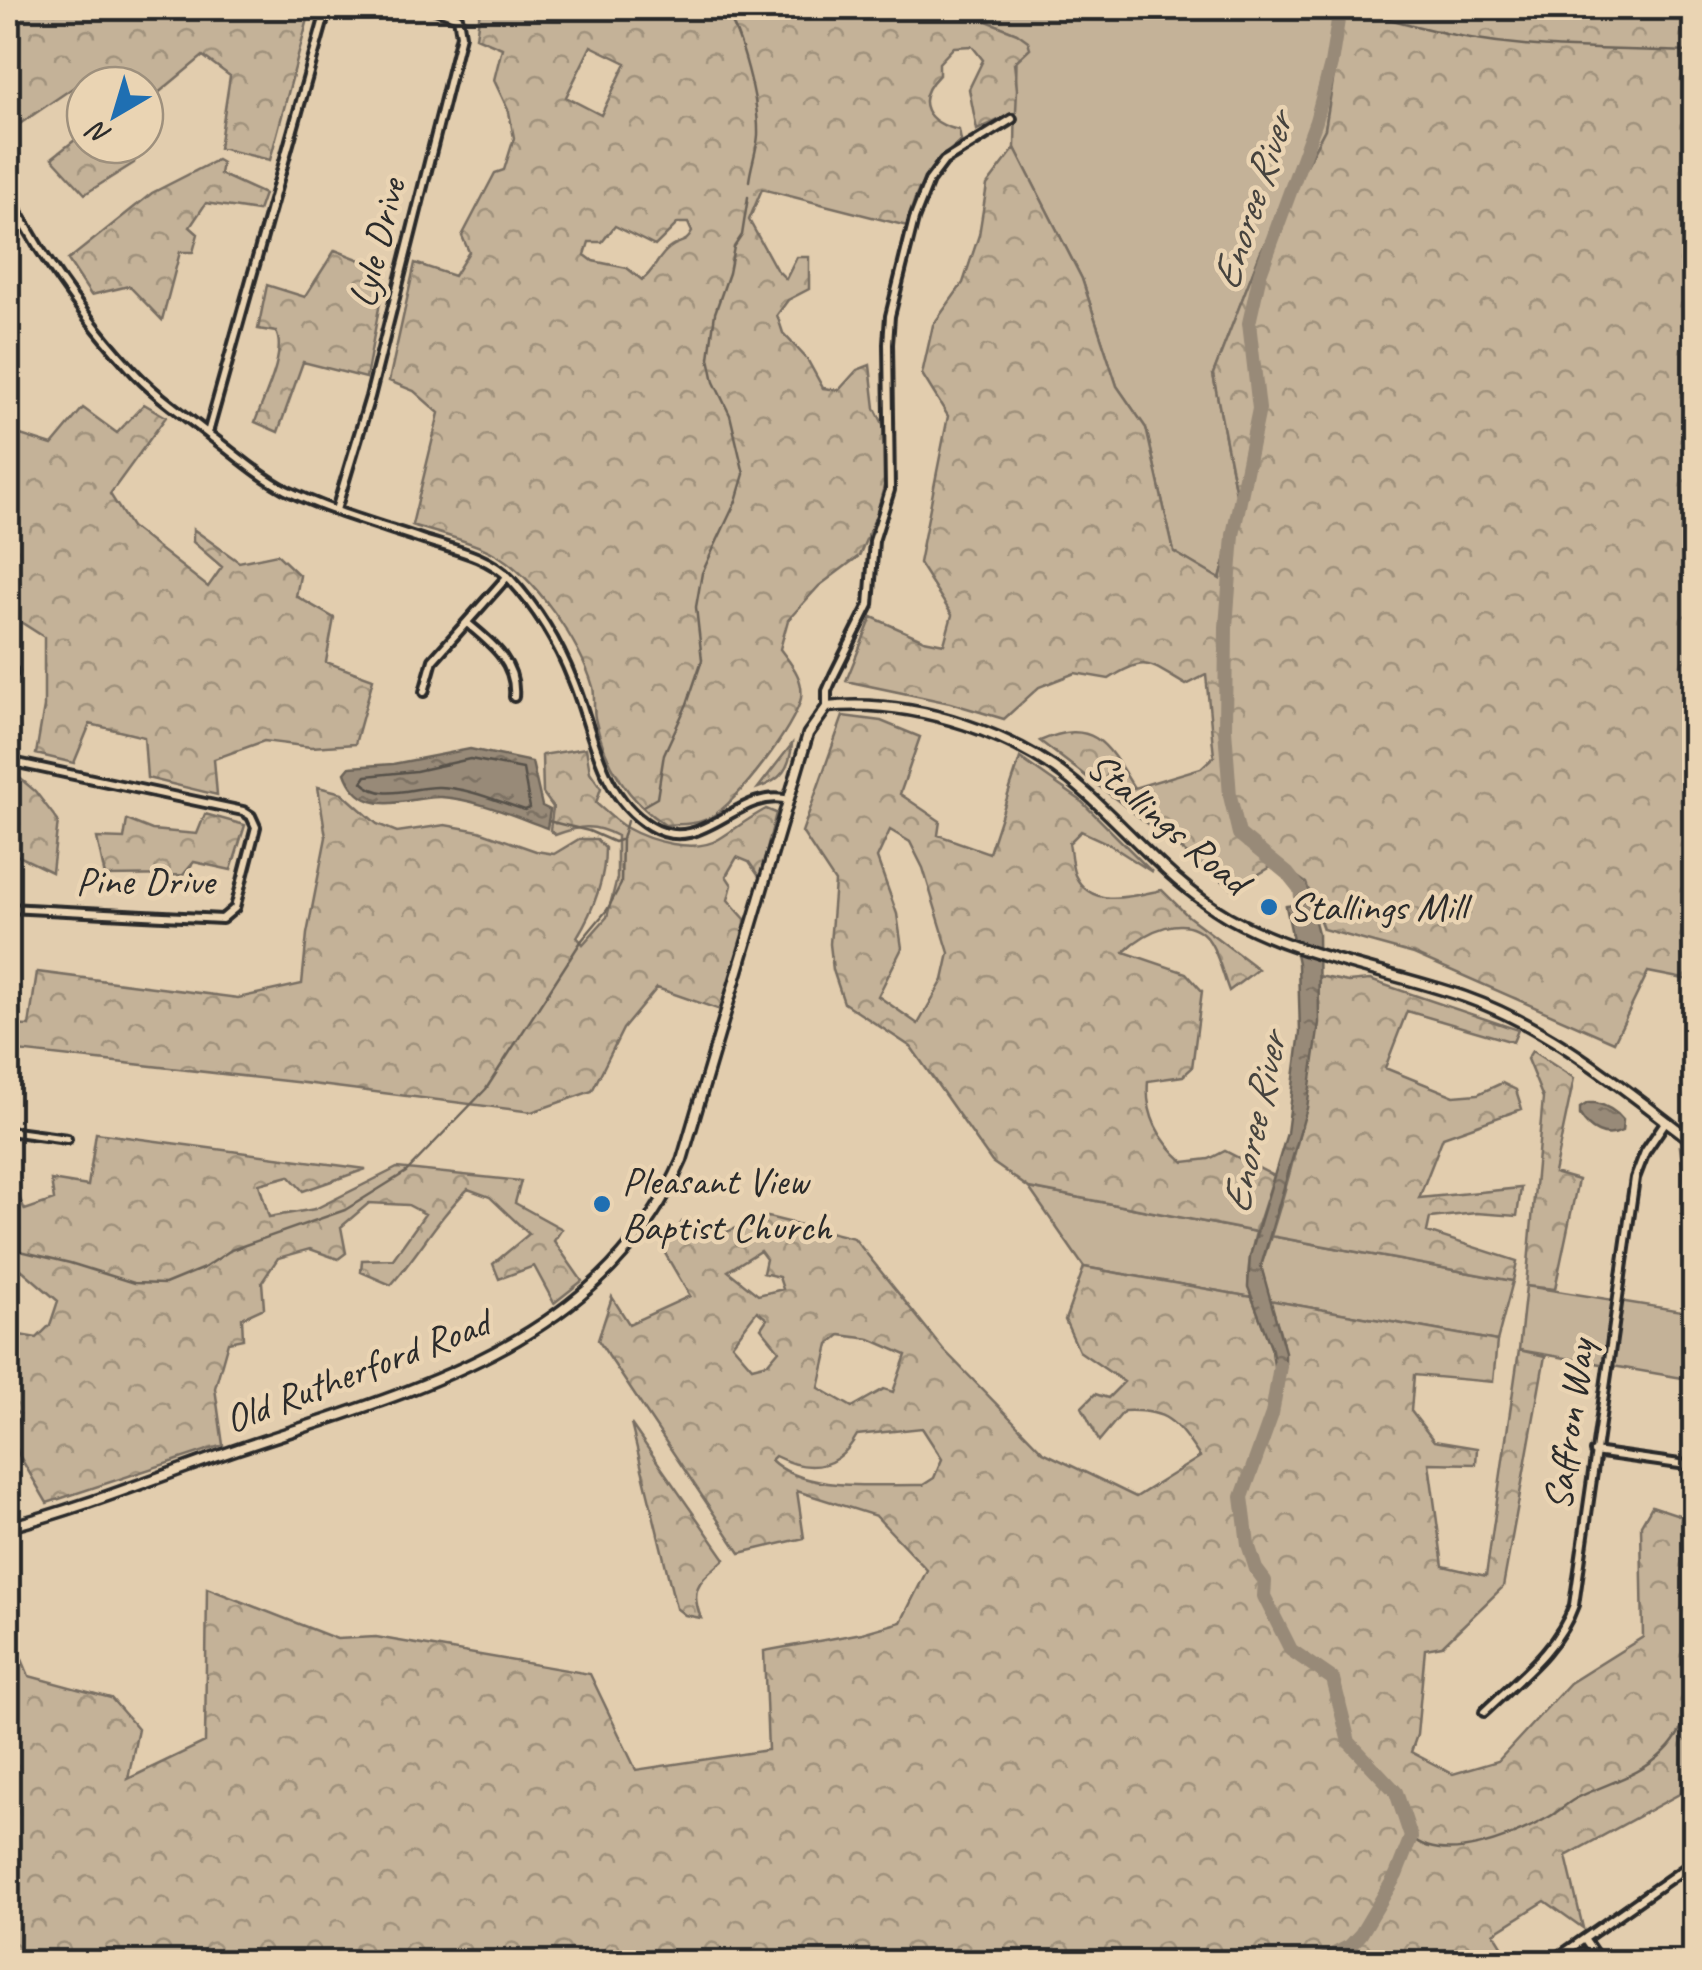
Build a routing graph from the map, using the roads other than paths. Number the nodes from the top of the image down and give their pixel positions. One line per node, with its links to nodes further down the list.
1 (327, 8): 5 (street)
2 (432, 8): 6 (street, Lyle Drive)
3 (1012, 119): 11 (street)
4 (8, 197): 5 (street)
5 (208, 433): 6 (street)
6 (336, 510): 7 (street)
7 (507, 577): 8 (street); 13 (street)
8 (466, 623): 9 (street); 10 (street)
9 (424, 692)
10 (514, 696)
11 (827, 706): 13 (street, Old Rutherford Road); 15 (street, Stallings Road)
12 (8, 761): 14 (street, Pine Drive)
13 (790, 800): 21 (street, Old Rutherford Road)
14 (8, 908)
15 (1666, 1121): 18 (street, Stallings Road); 19 (street, Saffron Way)
16 (8, 1131): 17 (street)
17 (67, 1139)
18 (1694, 1142)
19 (1594, 1452): 20 (street); 22 (street, Saffron Way)
20 (1694, 1466)
21 (8, 1527)
22 (1484, 1712)
23 (1694, 1862): 24 (street)
24 (1584, 1939): 25 (street); 26 (street)
25 (1551, 1962)
26 (1600, 1962)

